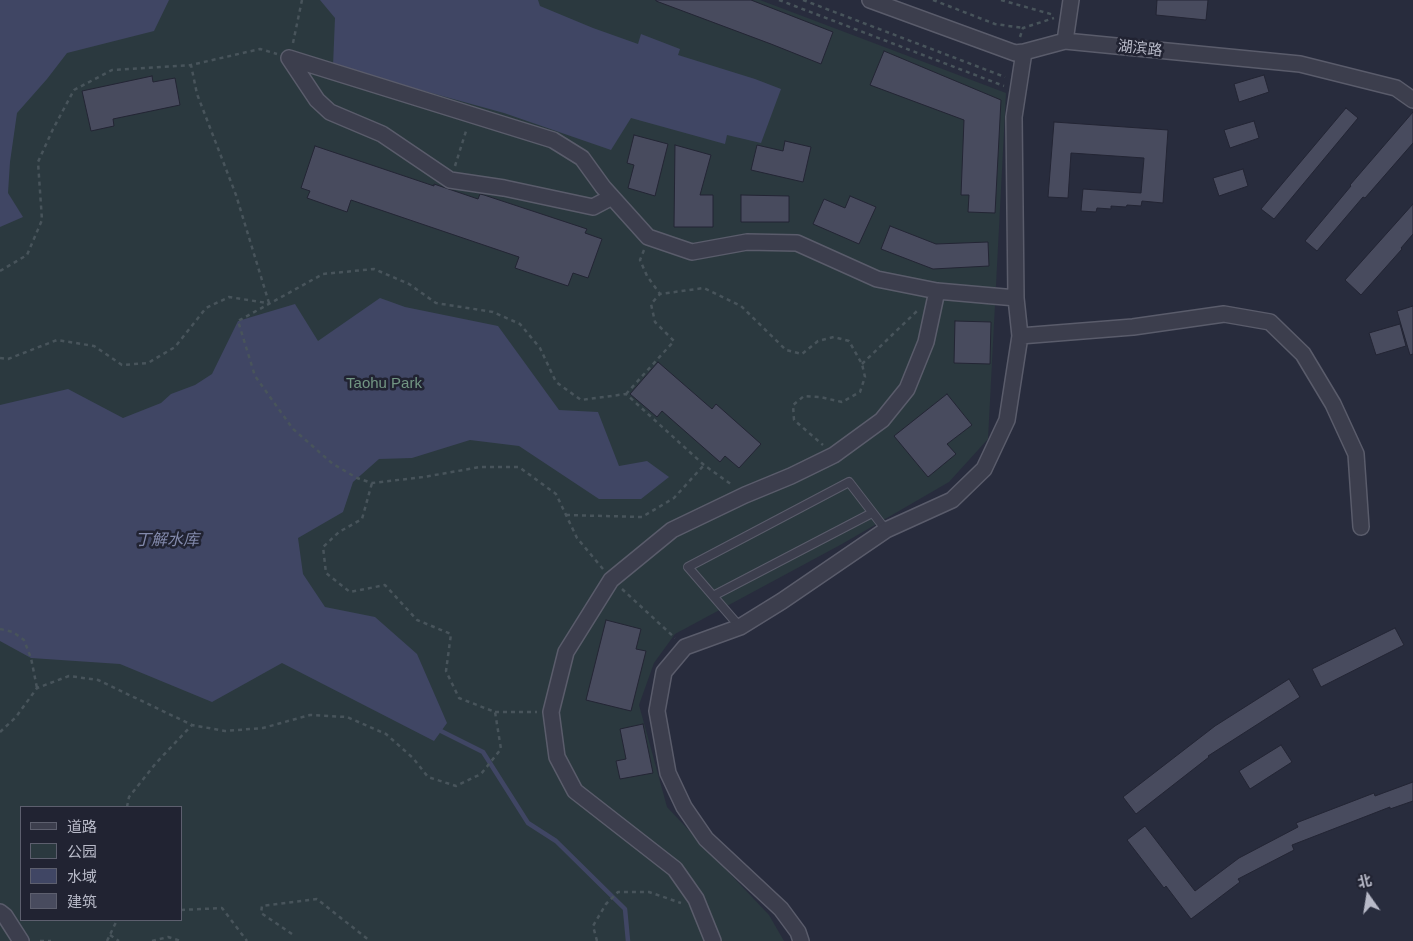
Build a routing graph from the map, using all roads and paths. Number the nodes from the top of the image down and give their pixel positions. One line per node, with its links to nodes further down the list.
1 (302, 0): 11 (path)
2 (779, 0): 14 (path)
3 (803, 0): 13 (path)
4 (870, 0): 10 (street)
5 (933, 0): 8 (path)
6 (1001, 0): 8 (path)
7 (1071, 0): 9 (street)
8 (1023, 28): 10 (path)
9 (1065, 41): 10 (street, 湖滨路); 15 (street, 湖滨路)
10 (1020, 52): 23 (street)
11 (290, 58): 12 (path); 16 (street); 17 (street)
12 (191, 65): 20 (path); 24 (path)
13 (1008, 78)
14 (1005, 86)
15 (1413, 100)
16 (472, 115): 17 (path); 18 (street)
17 (450, 180): 18 (street)
18 (612, 197): 19 (street)
19 (648, 237): 21 (street); 22 (path)
20 (0, 271)
21 (937, 291): 23 (street); 30 (street)
22 (660, 294): 28 (path); 29 (path)
23 (1016, 298): 26 (street)
24 (269, 303): 27 (path); 29 (path); 32 (path)
25 (917, 311): 28 (path)
26 (1020, 336): 36 (street); 37 (street)
27 (0, 358)
28 (862, 364): 30 (path)
29 (626, 394): 31 (path)
30 (834, 454): 33 (street)
31 (704, 465): 33 (path); 35 (path)
32 (372, 483): 35 (path); 44 (path)
33 (745, 494): 38 (street)
34 (872, 512): 37 (lane); 39 (lane); 39 (lane)
35 (566, 515): 38 (path)
36 (1361, 527)
37 (886, 530): 40 (street)
38 (612, 580): 42 (path); 45 (street)
39 (713, 596): 40 (lane)
40 (740, 627): 42 (street)
41 (0, 629): 43 (path)
42 (685, 647): 66 (street)
43 (37, 688): 46 (path); 47 (path)
44 (495, 712): 45 (path); 46 (path)
45 (551, 712): 49 (street)
46 (192, 725): 48 (path)
47 (0, 732)
48 (126, 806)
49 (696, 899): 64 (path); 65 (street)
50 (182, 910): 62 (path)
51 (0, 912): 55 (street)
52 (117, 921): 54 (path)
53 (292, 934): 63 (path)
54 (110, 935): 58 (path); 59 (path)
55 (21, 941)
56 (40, 941): 57 (path)
57 (50, 941)
58 (107, 941)
59 (120, 941)
60 (152, 941): 61 (path)
61 (181, 941)
62 (247, 941)
63 (370, 941)
64 (597, 941)
65 (713, 941)
66 (800, 941)

